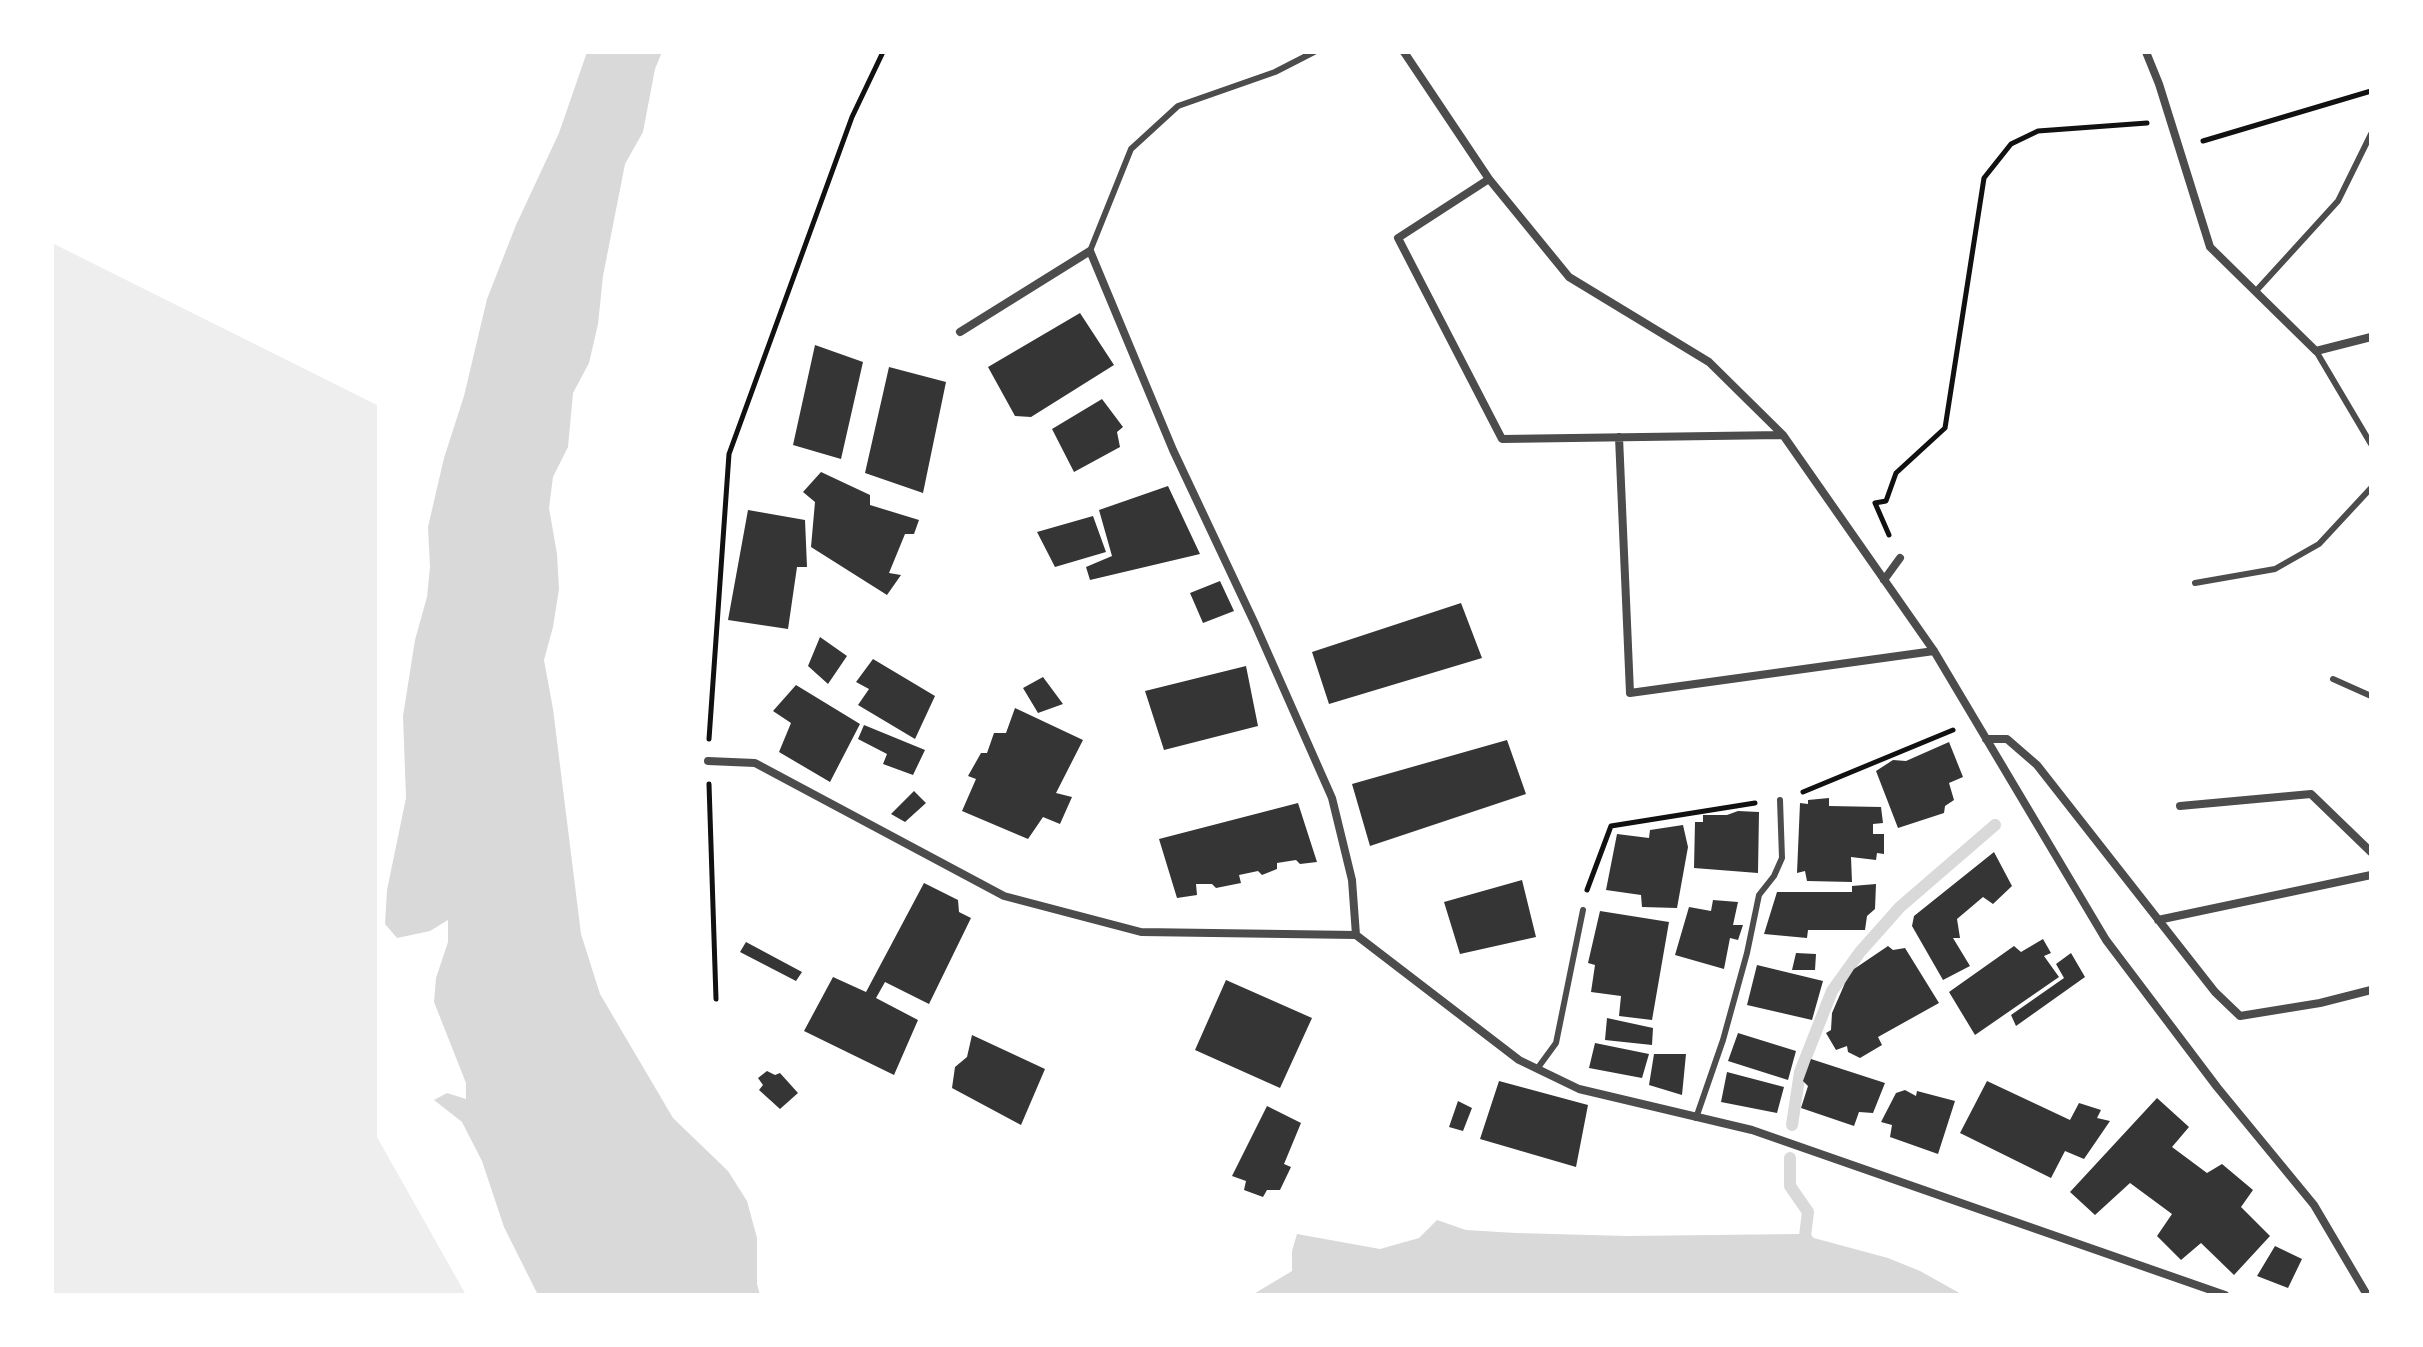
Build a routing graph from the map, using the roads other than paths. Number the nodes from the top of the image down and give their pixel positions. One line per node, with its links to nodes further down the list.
1 (1314, 52): 6 (lane)
2 (1404, 52): 5 (street)
3 (2146, 52): 7 (street)
4 (2371, 134): 7 (lane)
5 (1489, 179): 11 (street); 12 (street)
6 (1090, 251): 8 (street); 29 (street)
7 (2256, 291): 10 (street)
8 (960, 332)
9 (2371, 337): 10 (street)
10 (2316, 351): 13 (lane)
11 (1783, 435): 12 (street); 16 (street)
12 (1619, 437): 18 (street)
13 (2371, 444)
14 (2371, 488): 17 (lane)
15 (1900, 558): 16 (street)
16 (1884, 580): 18 (street)
17 (2195, 583)
18 (1934, 651): 21 (street)
19 (2333, 679): 20 (lane)
20 (2371, 696)
21 (1986, 739): 28 (street); 34 (street)
22 (708, 761): 29 (street)
23 (1780, 800): 32 (lane)
24 (2180, 806): 25 (street)
25 (2371, 852)
26 (2371, 875): 28 (street)
27 (1583, 910): 31 (lane)
28 (2158, 920): 30 (street)
29 (1356, 935): 31 (street)
30 (2371, 990)
31 (1537, 1069): 32 (street)
32 (1696, 1118): 33 (street)
33 (2225, 1295)
34 (2367, 1295)

